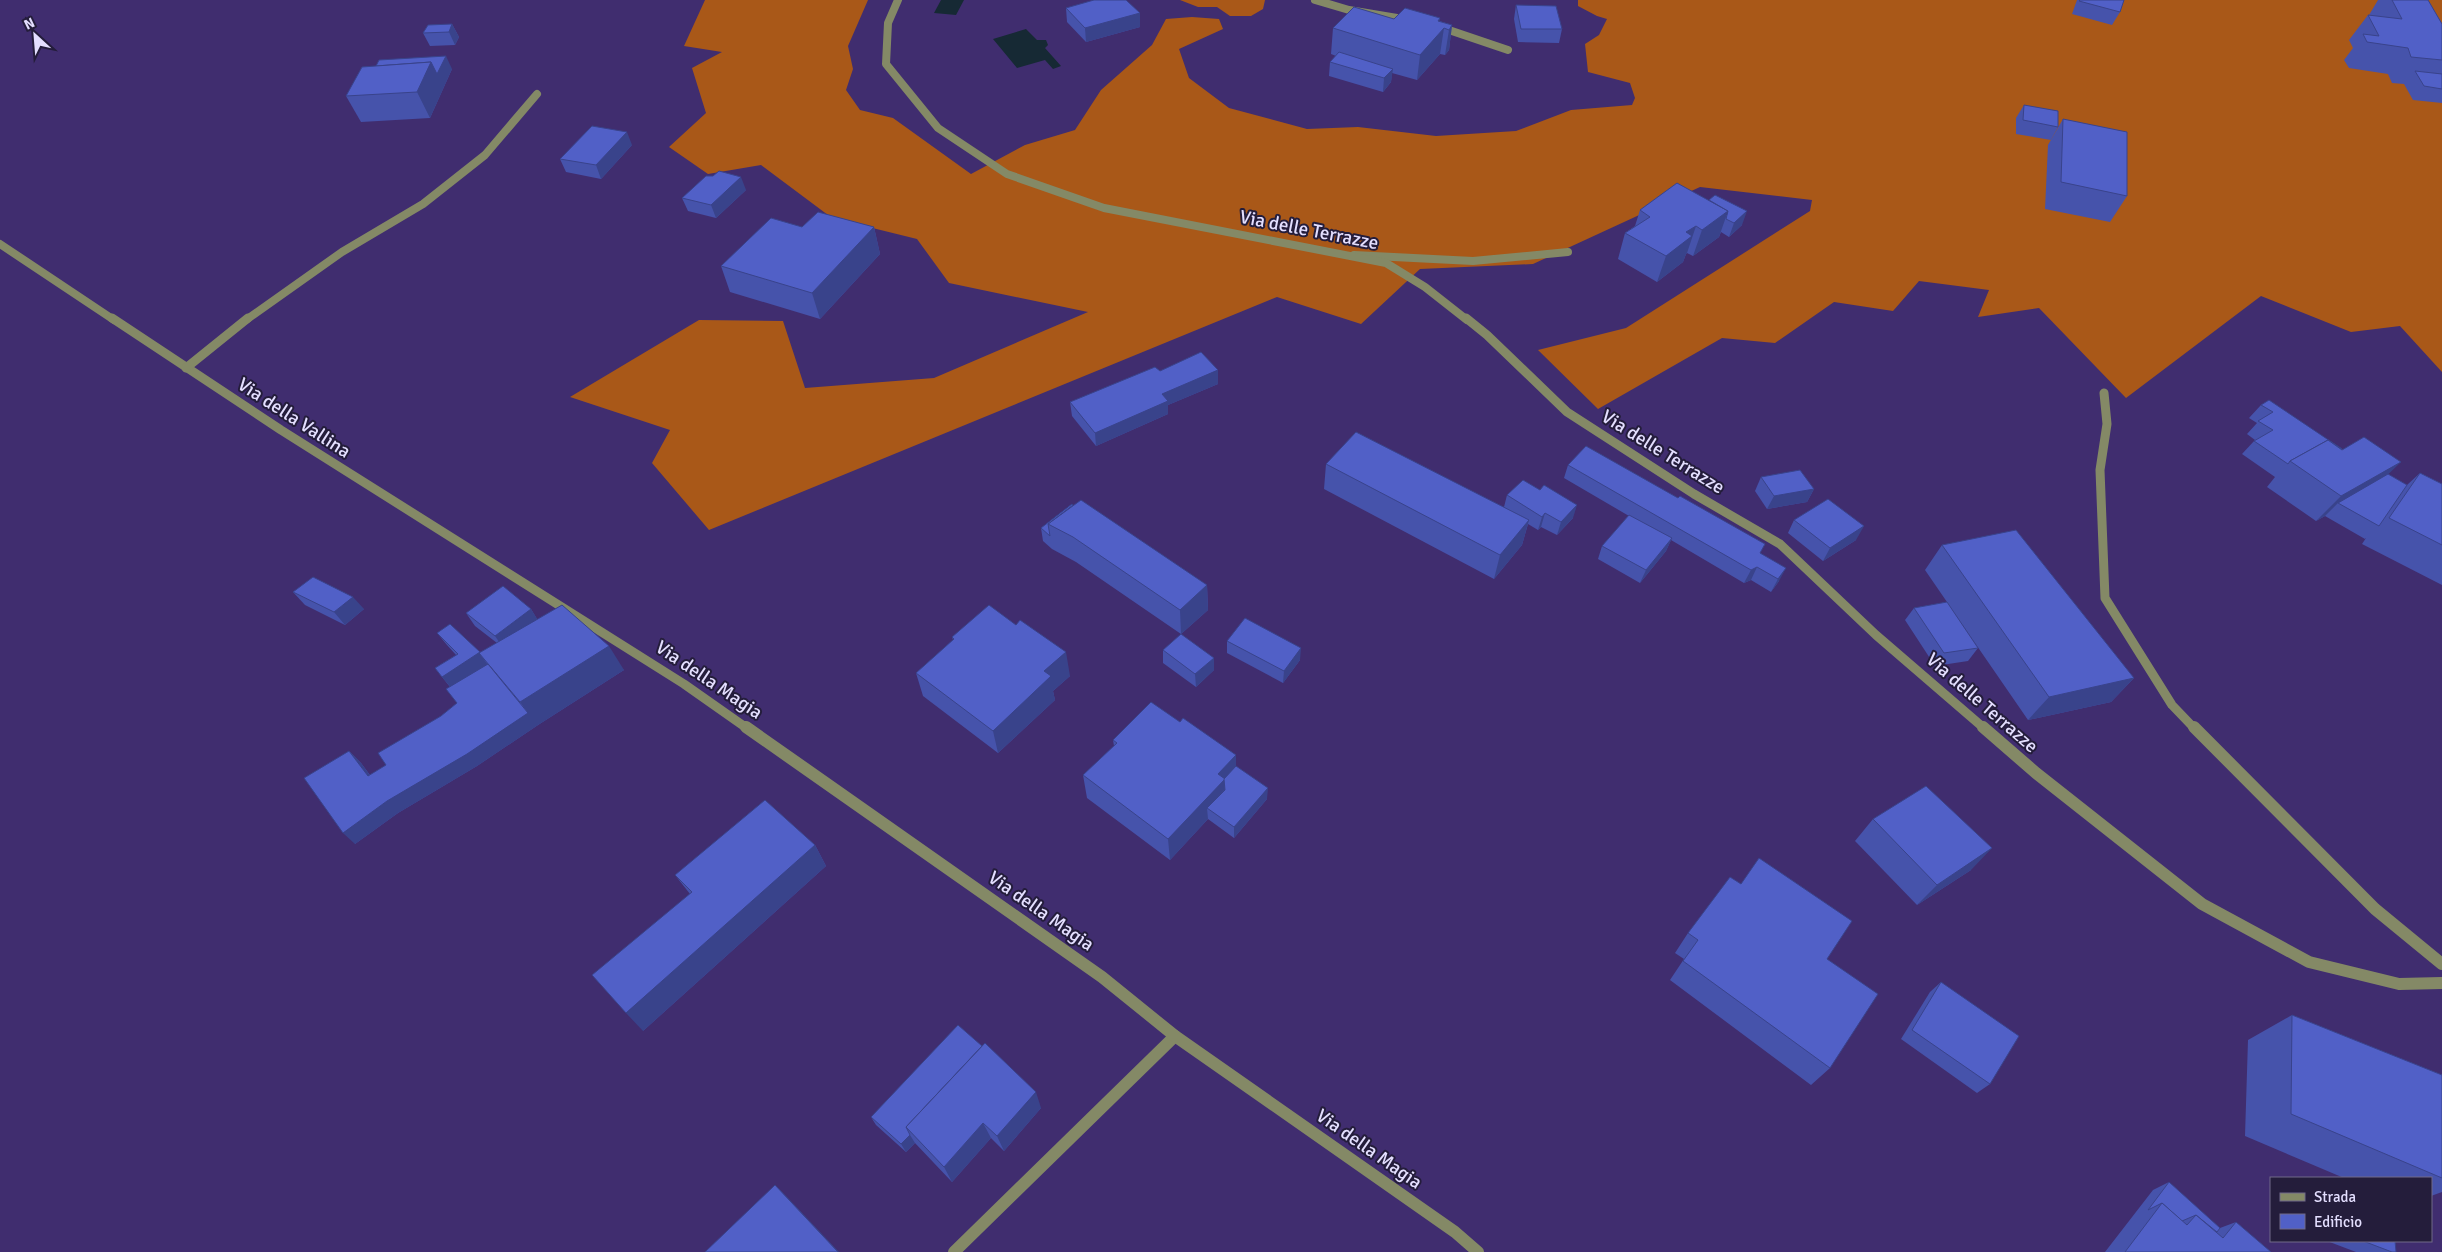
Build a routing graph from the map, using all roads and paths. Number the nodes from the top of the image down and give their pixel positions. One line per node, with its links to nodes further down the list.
1 (898, 0): 9 (street, Via delle Terrazze)
2 (1315, 0): 3 (street)
3 (1413, 21)
4 (1432, 24): 5 (street)
5 (1508, 50)
6 (537, 94): 10 (street)
7 (0, 244): 10 (street, Via della Vallina)
8 (1568, 252): 9 (street)
9 (1352, 255): 14 (street, Via delle Terrazze)
10 (186, 368): 12 (street, Via della Vallina)
11 (2104, 393): 13 (street)
12 (575, 614): 15 (street, Via della Magia)
13 (2442, 964)
14 (2442, 983)
15 (1175, 1036): 16 (street); 17 (street, Via della Magia)
16 (954, 1252)
17 (1478, 1252)

